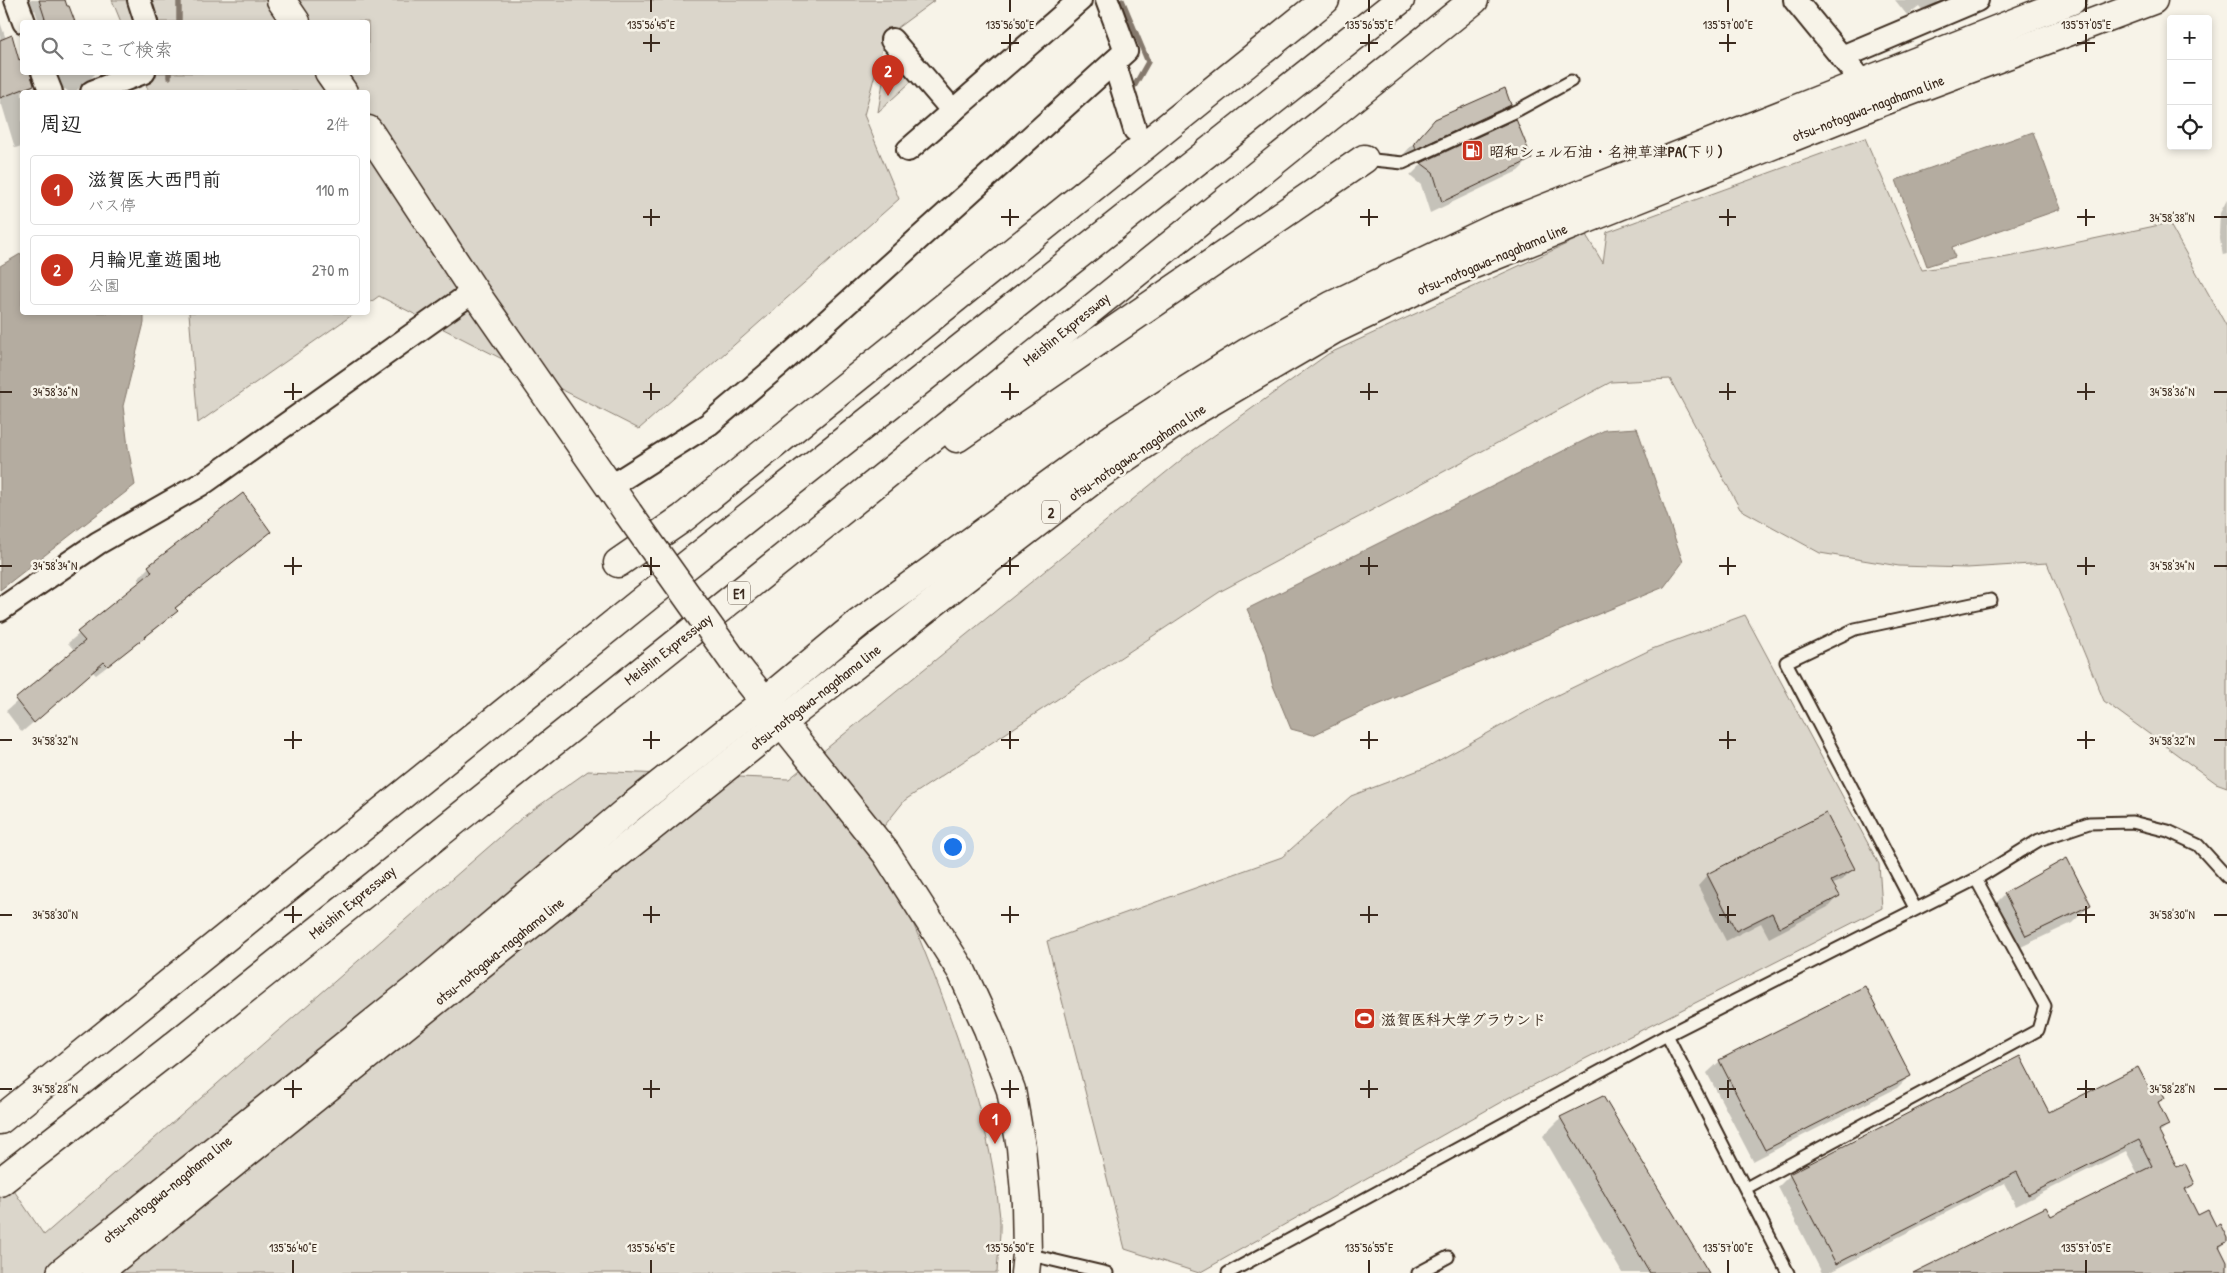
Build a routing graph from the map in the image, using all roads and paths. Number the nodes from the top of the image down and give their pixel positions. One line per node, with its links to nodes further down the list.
1 (16, 0): 13 (street)
2 (139, 0): 14 (street)
3 (282, 0): 15 (main road)
4 (1080, 0): 27 (street)
5 (1107, 0): 18 (street)
6 (1325, 0): 35 (main road)
7 (1400, 0): 43 (main road)
8 (1474, 0): 34 (main road, Meishin Expressway / E1)
9 (1978, 0): 17 (street)
10 (2072, 0): 26 (main road, otsu-notogawa-nagahama line / 2)
11 (2153, 0): 26 (main road, otsu-notogawa-nagahama line / 2)
12 (1798, 4): 17 (street)
13 (23, 20)
14 (145, 20)
15 (295, 20)
16 (892, 40): 27 (street)
17 (1842, 57): 26 (street)
18 (1114, 62): 28 (street); 33 (street)
19 (44, 75): 23 (street)
20 (136, 75): 24 (street)
21 (331, 75): 25 (main road)
22 (1570, 81): 31 (lane)
23 (50, 90)
24 (97, 90)
25 (342, 90)
26 (1867, 93): 38 (main road, otsu-notogawa-nagahama line / 2)
27 (953, 111): 30 (street)
28 (1135, 130)
29 (370, 133): 32 (main road)
30 (908, 150)
31 (1364, 159): 34 (main road)
32 (474, 291): 33 (main road); 37 (street)
33 (611, 486): 38 (main road, bridge)
34 (808, 538): 44 (main road, Meishin Expressway / E1)
35 (618, 562)
36 (1991, 600): 41 (lane)
37 (0, 610)
38 (773, 713): 47 (main road); 48 (main road, otsu-notogawa-nagahama line / 2); 49 (main road, otsu-notogawa-nagahama line / 2)
39 (2227, 877): 40 (lane)
40 (1976, 879): 41 (lane); 45 (lane)
41 (1914, 908): 42 (lane)
42 (1667, 1035): 45 (lane); 51 (lane)
43 (0, 1120)
44 (0, 1182)
45 (1746, 1188): 53 (lane)
46 (1448, 1257): 52 (lane)
47 (1026, 1263): 50 (lane)
48 (61, 1273)
49 (97, 1273)
50 (1107, 1273)
51 (1228, 1273)
52 (1418, 1273)
53 (1788, 1273)

